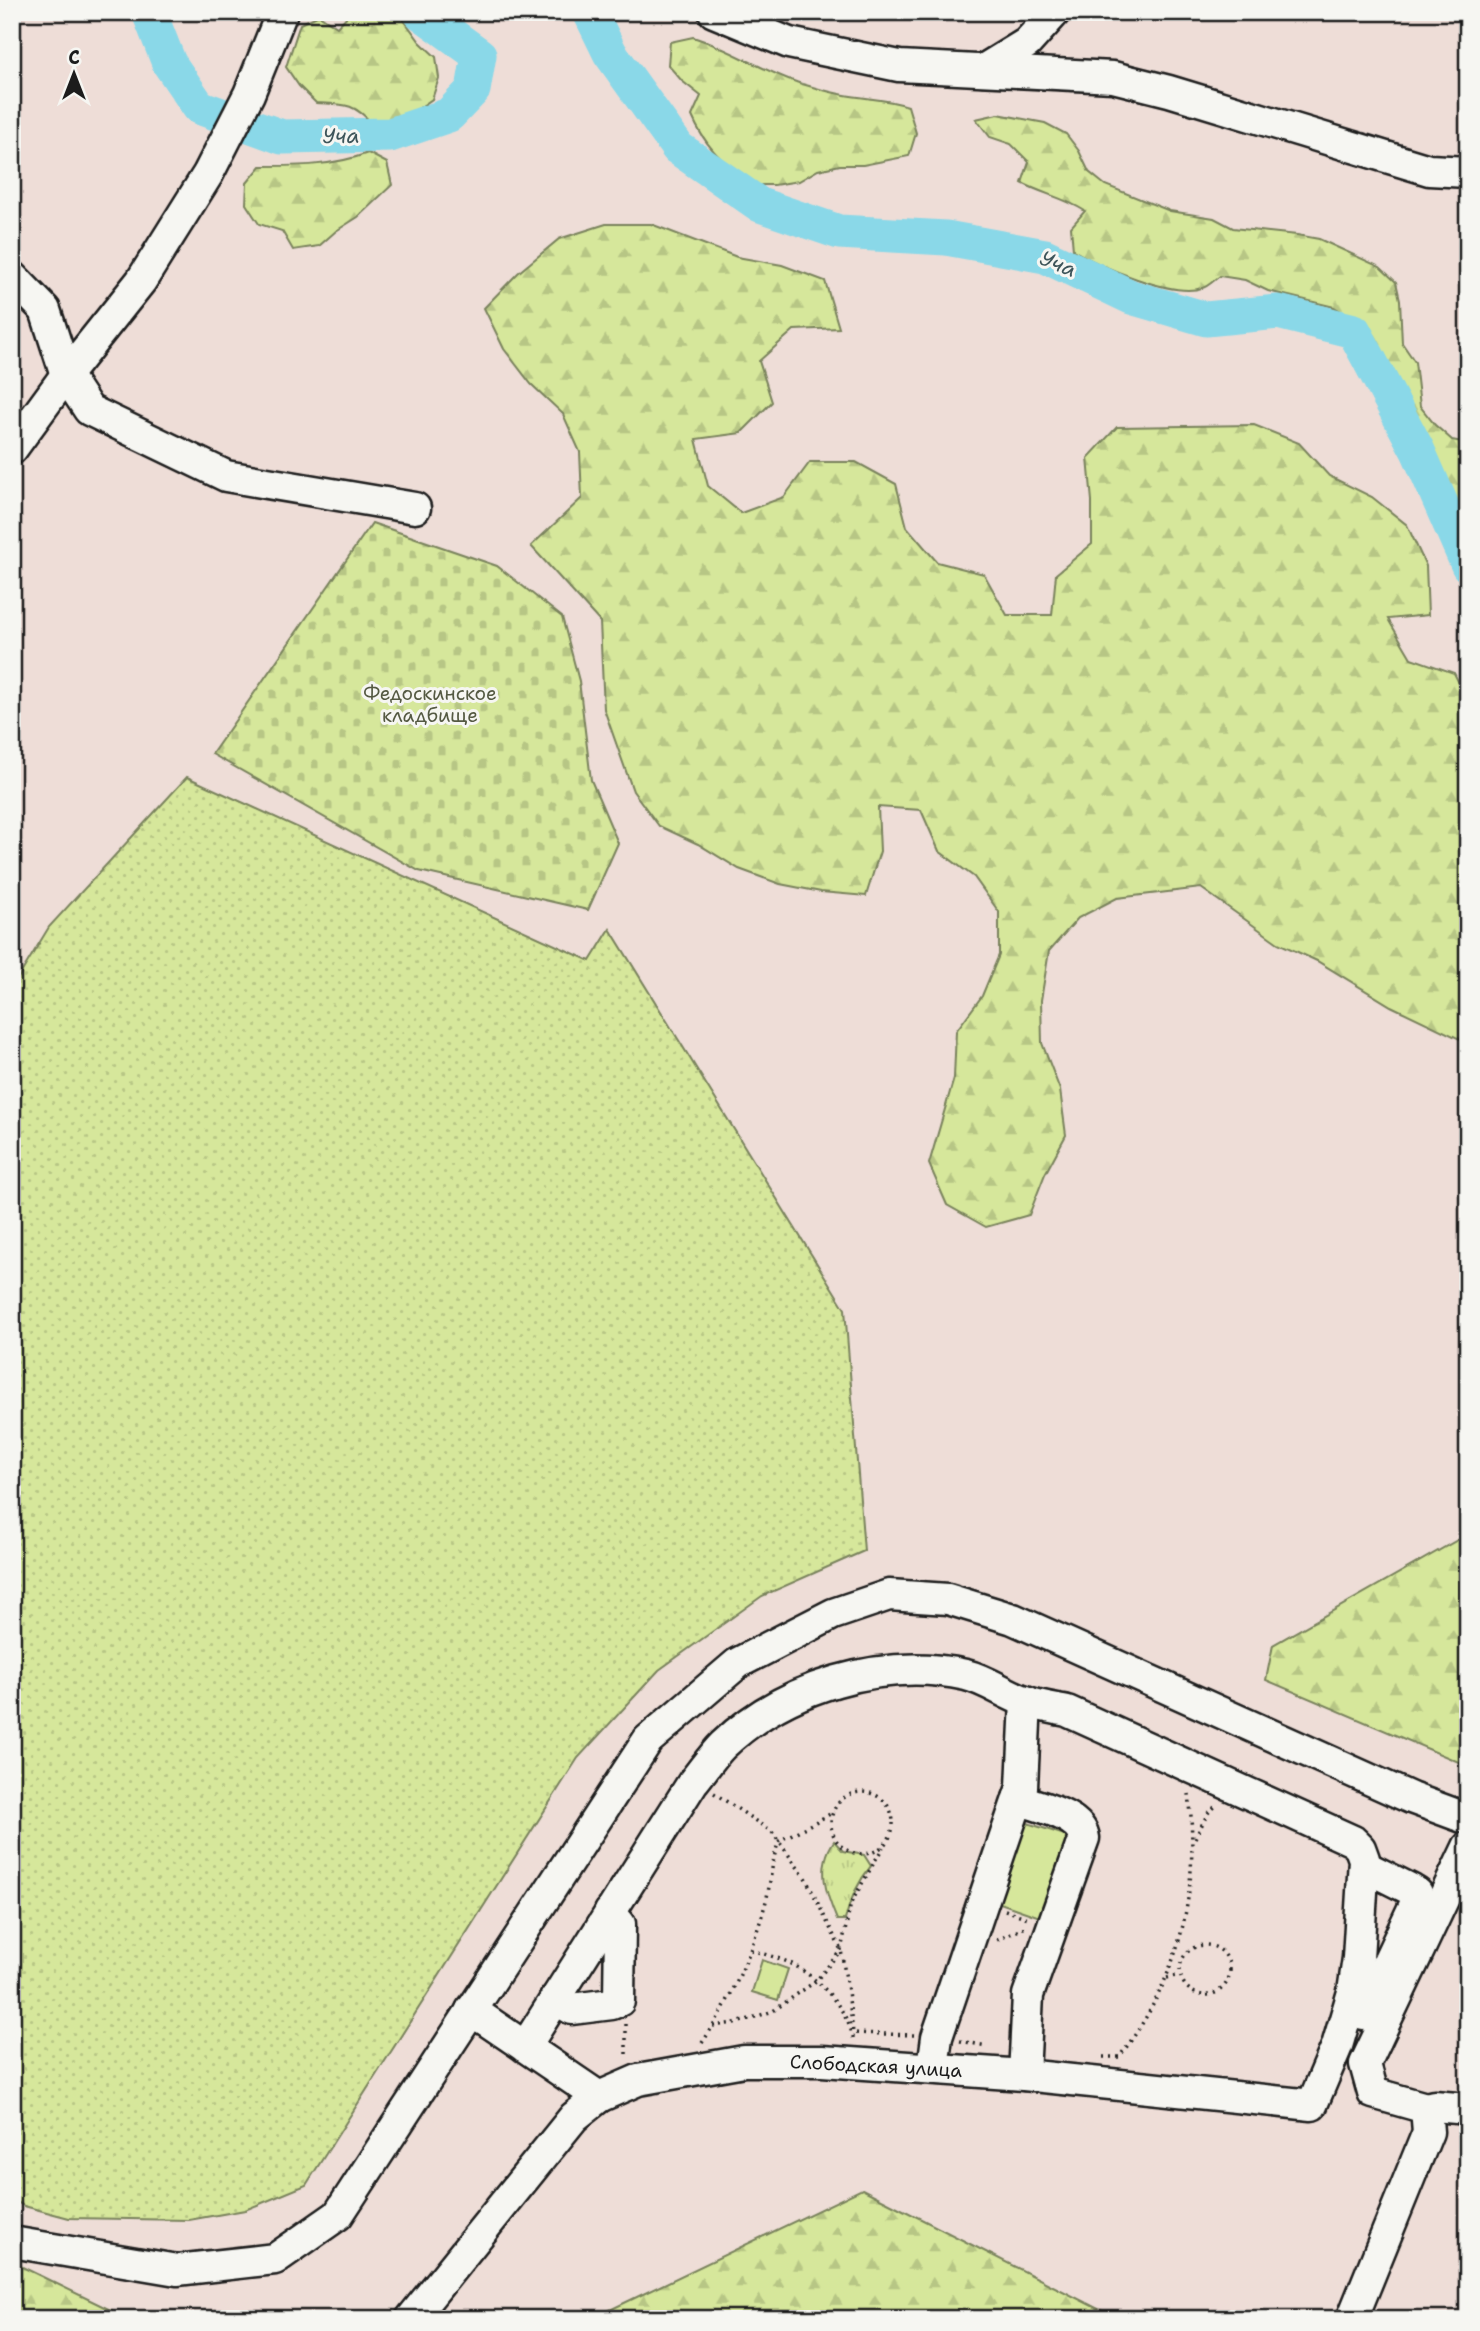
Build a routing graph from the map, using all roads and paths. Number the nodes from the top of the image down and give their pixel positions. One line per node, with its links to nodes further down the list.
1 (282, 12): 7 (street)
2 (714, 12): 4 (street)
3 (1055, 12): 4 (street)
4 (983, 70): 5 (street)
5 (1468, 172)
6 (12, 276): 7 (street)
7 (66, 375): 8 (street); 9 (street)
8 (12, 449)
9 (415, 508)
10 (1026, 1701): 11 (street); 12 (street); 14 (street)
11 (1185, 1764): 13 (street); 17 (path)
12 (695, 1780): 18 (path); 23 (street)
13 (1234, 1787): 17 (path); 21 (street)
14 (1018, 1799): 22 (street); 43 (street)
15 (834, 1812): 18 (path); 19 (path); 19 (path)
16 (1468, 1819): 32 (street)
17 (1194, 1839): 28 (path)
18 (779, 1841): 25 (path); 26 (path)
19 (883, 1847): 26 (path)
20 (1468, 1847): 46 (street)
21 (1364, 1866): 33 (street); 43 (street, Слободская улица)
22 (983, 1903): 24 (path); 36 (street)
23 (610, 1912): 30 (street); 31 (street)
24 (995, 1941)
25 (751, 1950): 29 (path); 34 (path)
26 (841, 1950): 29 (path); 35 (path)
27 (1180, 1975): 27 (path); 28 (path)
28 (1167, 1978): 39 (path)
29 (816, 1981): 34 (path); 35 (path)
30 (555, 1999): 31 (street); 37 (street)
31 (619, 2001): 44 (path)
32 (471, 2010): 37 (street); 48 (street)
33 (1363, 2015)
34 (713, 2026): 42 (path)
35 (853, 2033): 36 (path); 40 (path)
36 (937, 2037): 38 (path); 41 (street)
37 (524, 2046): 45 (street)
38 (988, 2046)
39 (1092, 2056)
40 (859, 2063): 41 (street, Слободская улица); 42 (street, Слободская улица)
41 (933, 2067): 43 (street, Слободская улица)
42 (694, 2070): 44 (street, Слободская улица)
43 (1024, 2075)
44 (626, 2085): 45 (street, Слободская улица)
45 (599, 2097): 49 (street, Слободская улица)
46 (1426, 2108): 47 (street); 50 (street)
47 (1468, 2109)
48 (12, 2242)
49 (411, 2319)
50 (1352, 2319)

